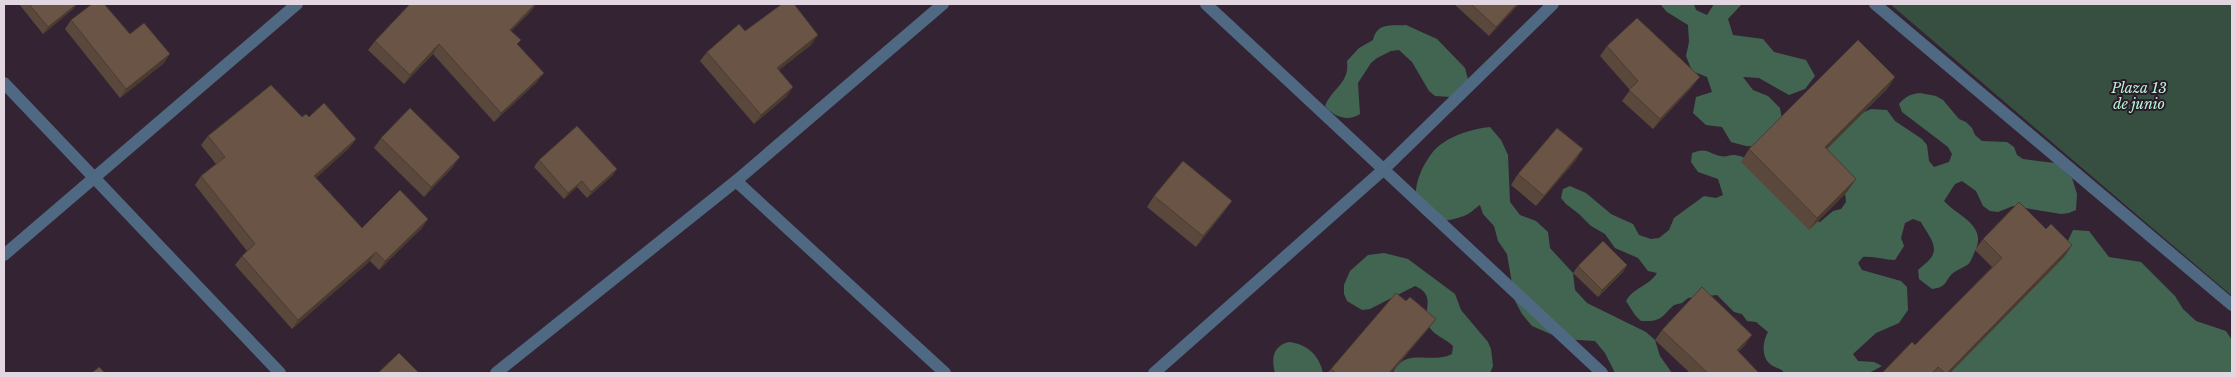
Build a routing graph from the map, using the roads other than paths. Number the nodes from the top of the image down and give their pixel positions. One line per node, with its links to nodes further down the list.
1 (297, 4): 8 (street)
2 (942, 4): 9 (street)
3 (1206, 4): 7 (street)
4 (1553, 4): 7 (street)
5 (1875, 4): 11 (street)
6 (4, 83): 8 (street)
7 (1383, 170): 15 (street); 16 (street)
8 (94, 178): 10 (street); 12 (street)
9 (736, 181): 13 (street); 14 (street)
10 (4, 256)
11 (2232, 306)
12 (280, 373)
13 (496, 373)
14 (944, 373)
15 (1154, 373)
16 (1602, 373)

